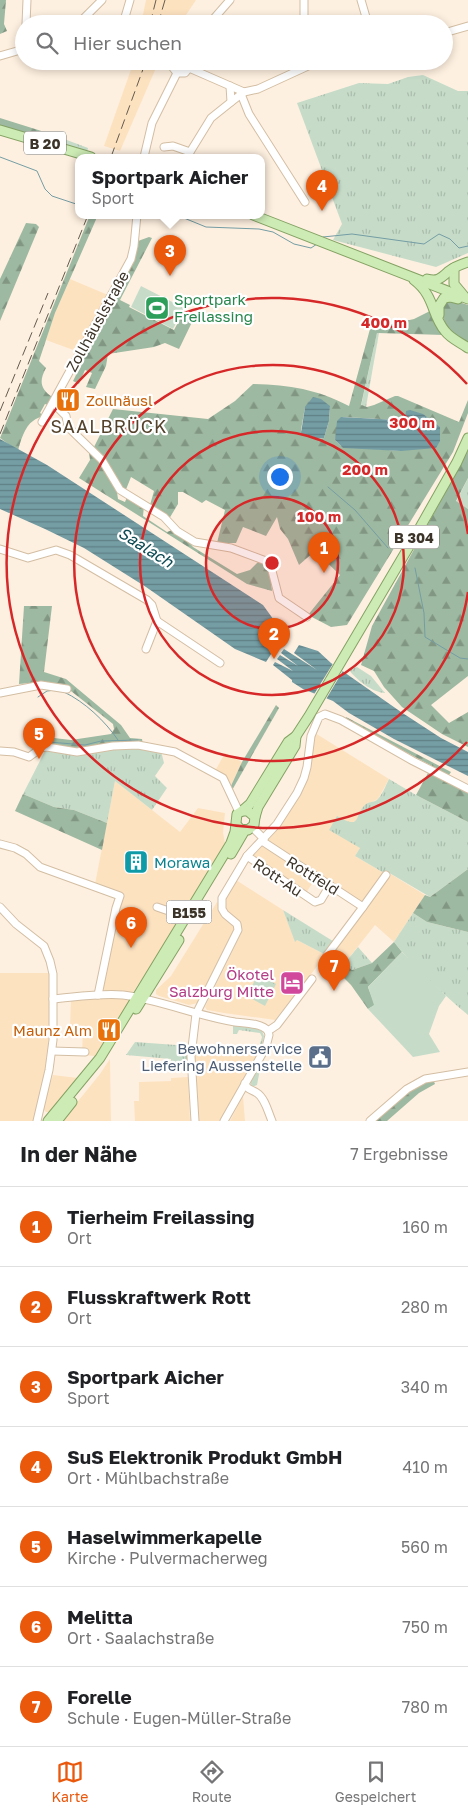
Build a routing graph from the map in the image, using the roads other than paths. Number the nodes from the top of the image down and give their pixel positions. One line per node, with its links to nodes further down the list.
1 (27, 0): 7 (street)
2 (102, 0): 8 (street)
3 (129, 0): 9 (street)
4 (230, 0): 10 (street)
5 (304, 0): 11 (street)
6 (361, 0): 12 (street)
7 (26, 15)
8 (87, 15)
9 (125, 15)
10 (218, 15)
11 (304, 15)
12 (365, 15)
13 (468, 26): 14 (street)
14 (453, 30)
15 (15, 52): 16 (street)
16 (0, 56)
17 (175, 70): 21 (street)
18 (187, 70): 21 (street)
19 (199, 70): 22 (street)
20 (294, 70): 23 (street)
21 (177, 73): 28 (street)
22 (230, 86): 23 (street); 24 (street)
23 (243, 93): 24 (street); 31 (street)
24 (231, 102): 30 (street)
25 (0, 130): 27 (main road, B 20)
26 (164, 147): 29 (street)
27 (80, 154)
28 (145, 154)
29 (187, 154)
30 (190, 154)
31 (305, 202)
32 (137, 219): 40 (street, Zollhäuslstraße)
33 (263, 219): 36 (main road)
34 (468, 262): 35 (main road)
35 (454, 268): 36 (main road); 37 (main road)
36 (405, 274): 37 (main road); 38 (main road)
37 (467, 300): 38 (main road)
38 (440, 322): 39 (main road)
39 (467, 346)
40 (53, 403): 41 (street, Zollhäuslstraße); 44 (street)
41 (42, 422)
42 (468, 438): 50 (main road, B 304)
43 (0, 549): 45 (street)
44 (307, 616)
45 (157, 621): 46 (street); 47 (street)
46 (146, 649)
47 (220, 663)
48 (66, 689): 49 (street)
49 (0, 693)
50 (296, 736): 53 (main road); 54 (main road)
51 (0, 751): 53 (street)
52 (468, 789): 57 (street)
53 (240, 812): 54 (main road); 55 (main road)
54 (255, 818): 56 (main road)
55 (236, 824): 56 (main road); 65 (main road, B155)
56 (249, 829): 57 (street, Rottfeld); 69 (main road, B155)
57 (263, 840): 59 (street); 61 (street, Rottfeld)
58 (0, 844): 68 (street)
59 (247, 856): 61 (street, Rott-Au); 71 (street)
60 (386, 874): 63 (street)
61 (330, 885): 63 (street, Rottfeld)
62 (0, 907): 70 (street)
63 (364, 907): 66 (street)
64 (157, 908): 65 (street)
65 (186, 917): 69 (main road, B155)
66 (327, 955)
67 (312, 979): 72 (street)
68 (98, 995): 69 (street); 70 (street)
69 (140, 998): 71 (street); 80 (main road, B155); 81 (main road, B155)
70 (53, 1000): 73 (street)
71 (196, 1014): 72 (street); 82 (street)
72 (268, 1031): 76 (street)
73 (52, 1051): 74 (street); 77 (street)
74 (85, 1052)
75 (468, 1072): 85 (street)
76 (246, 1083): 83 (street); 84 (street)
77 (40, 1111): 78 (street); 79 (street)
78 (37, 1121)
79 (44, 1121)
80 (48, 1121)
81 (57, 1121)
82 (195, 1121)
83 (224, 1121)
84 (272, 1121)
85 (370, 1121)

